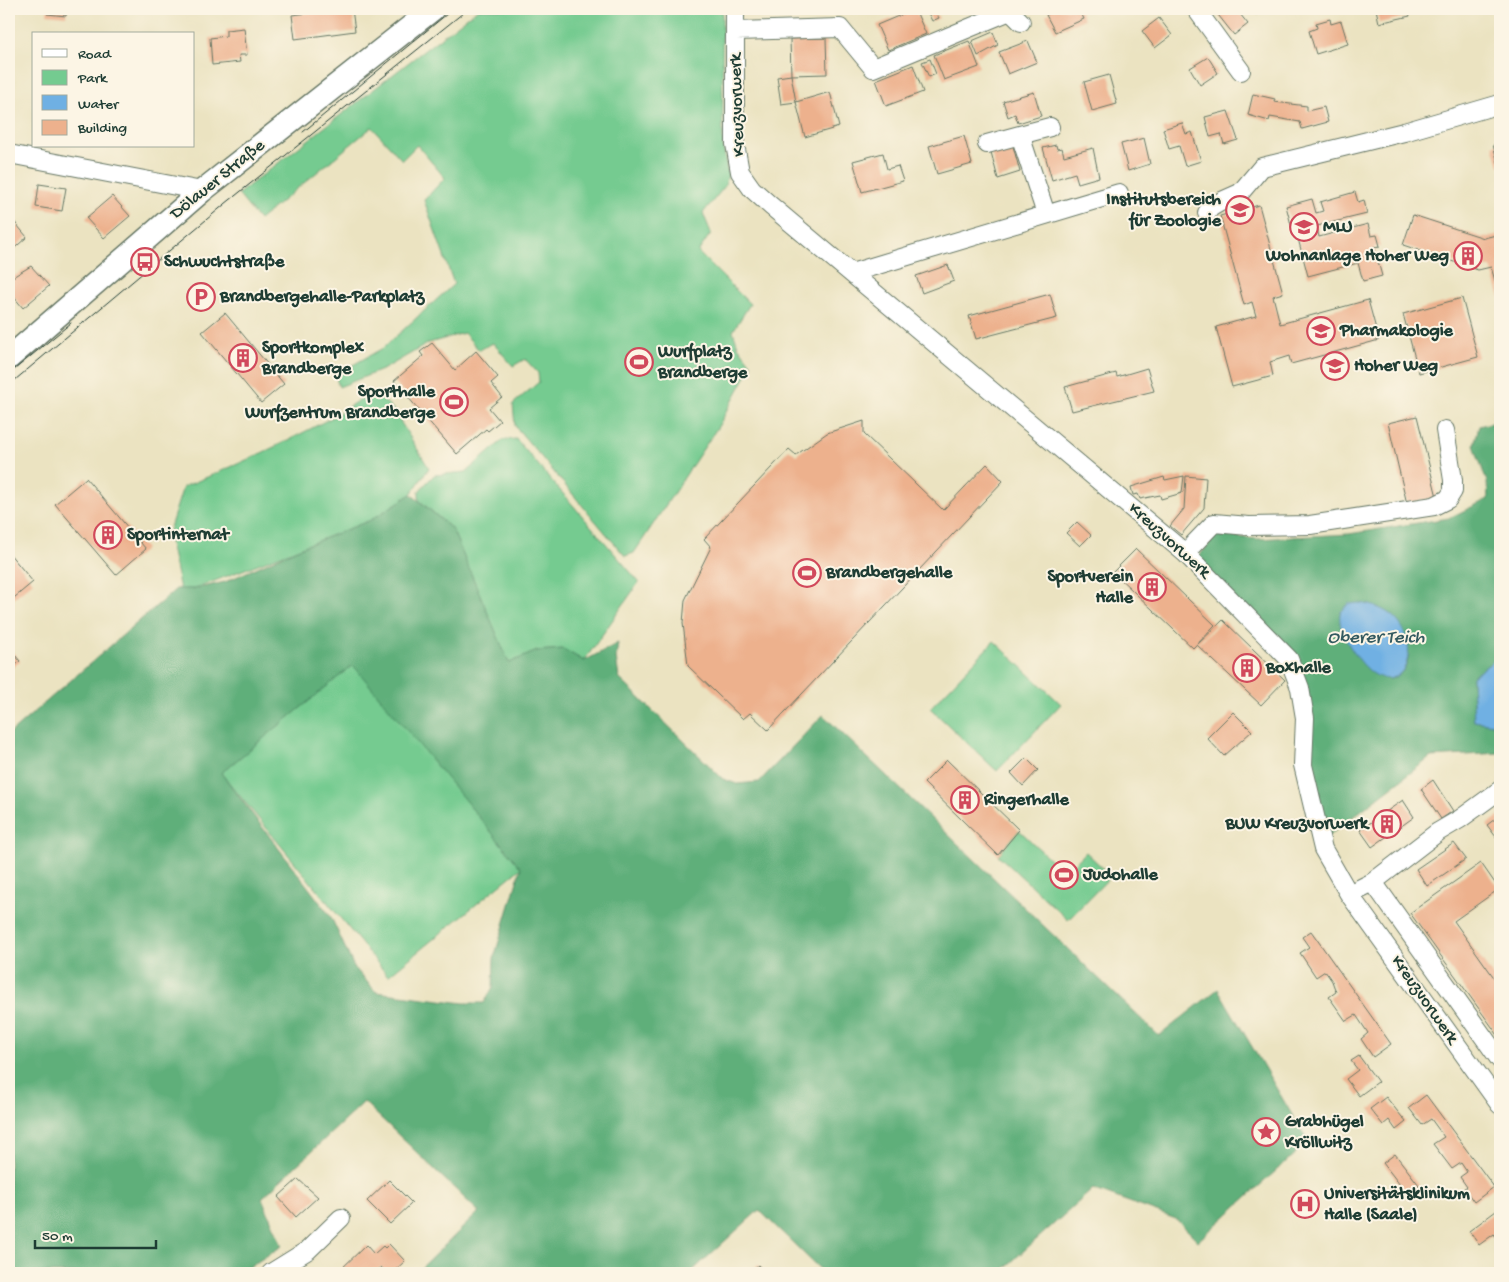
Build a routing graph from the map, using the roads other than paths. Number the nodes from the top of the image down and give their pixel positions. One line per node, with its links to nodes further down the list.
1 (433, 9): 12 (main road, Dölauer Straße)
2 (735, 9): 5 (street, Kreuzvorwerk)
3 (1196, 9): 6 (street)
4 (1021, 22): 5 (street)
5 (736, 31): 16 (street, Kreuzvorwerk)
6 (1241, 71)
7 (1500, 104): 14 (street)
8 (1050, 127): 9 (street)
9 (1020, 135): 10 (street); 15 (street)
10 (986, 144)
11 (9, 154): 12 (street)
12 (202, 192): 17 (main road, Dölauer Straße)
13 (1119, 193): 15 (street)
14 (1207, 213)
15 (1046, 214): 16 (street)
16 (851, 273): 19 (street, Kreuzvorwerk)
17 (9, 358)
18 (1445, 430): 19 (street)
19 (1185, 553): 22 (street, Kreuzvorwerk)
20 (1500, 790): 21 (street)
21 (1373, 882): 22 (street); 23 (street, Kreuzvorwerk)
22 (1349, 894): 24 (street, Kreuzvorwerk)
23 (1500, 1060)
24 (1500, 1105)
25 (341, 1218): 26 (street)
26 (271, 1273)

